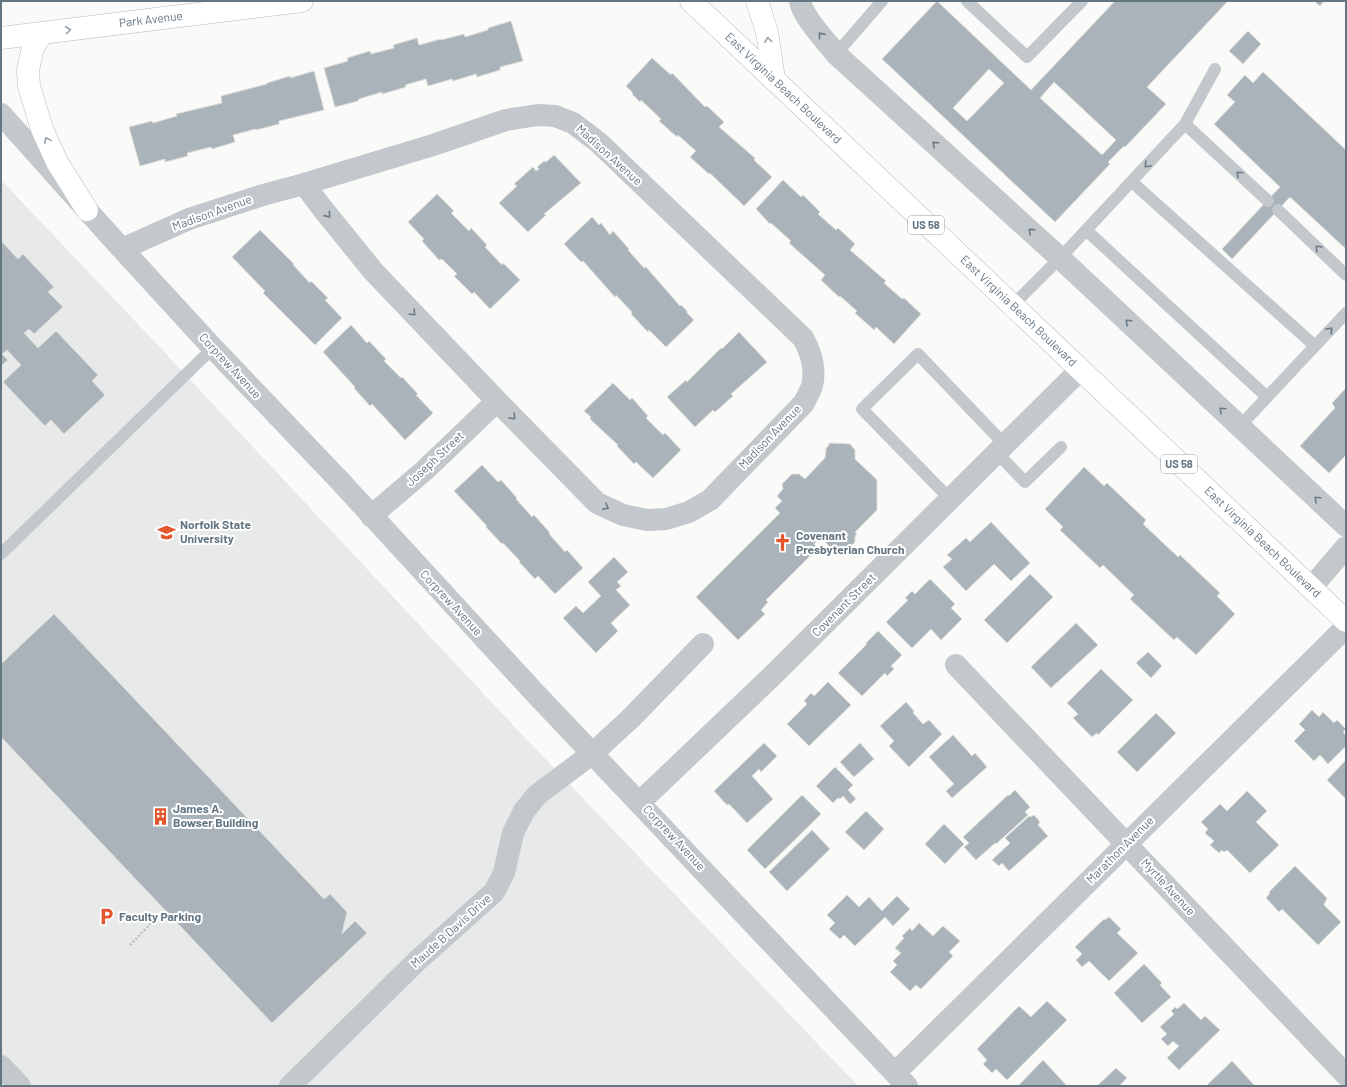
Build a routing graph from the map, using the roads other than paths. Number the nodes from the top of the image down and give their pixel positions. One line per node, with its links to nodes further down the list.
1 (302, 1): 8 (main road, Park Avenue)
2 (691, 1): 13 (main road, East Virginia Beach Boulevard / US 58)
3 (757, 1): 13 (main road, one-way to 3)
4 (800, 1): 11 (street, one-way to 4)
5 (882, 1): 11 (lane)
6 (967, 1): 7 (lane)
7 (1080, 2)
8 (207, 7): 9 (main road, Park Avenue, one-way to 8)
9 (42, 34): 10 (main road, Park Avenue); 19 (main road, one-way to 9)
10 (1, 38)
11 (836, 54): 23 (street, one-way to 11)
12 (1215, 69): 15 (lane)
13 (774, 78): 25 (main road, East Virginia Beach Boulevard / US 58)
14 (1, 114): 19 (street, Corprew Avenue)
15 (1185, 124): 16 (lane, one-way to 16); 18 (lane, one-way to 15)
16 (1132, 182): 21 (lane); 27 (lane)
17 (304, 184): 22 (street, Madison Avenue); 31 (street, Madison Avenue, one-way to 31); 31 (street, Madison Avenue, one-way to 17)
18 (1268, 201)
19 (87, 210): 22 (street, Corprew Avenue)
20 (1278, 210): 24 (lane, one-way to 20)
21 (1086, 230): 23 (lane); 30 (lane)
22 (122, 249): 28 (street, Corprew Avenue)
23 (1060, 258): 25 (lane); 32 (street, one-way to 23)
24 (1346, 275)
25 (1012, 306): 29 (main road, East Virginia Beach Boulevard / US 58)
26 (1346, 313): 27 (lane, one-way to 26)
27 (1315, 346): 30 (lane)
28 (213, 348): 36 (street, Corprew Avenue); 39 (lane)
29 (1080, 370): 34 (street, Covenant Street); 40 (main road, East Virginia Beach Boulevard / US 58)
30 (1266, 397): 32 (lane)
31 (497, 401): 36 (street, Joseph Street)
32 (1240, 426): 37 (street, one-way to 32)
33 (1061, 447): 34 (lane)
34 (1001, 449): 35 (street, Covenant Street); 35 (lane)
35 (950, 499): 46 (street, Covenant Street)
36 (371, 516): 45 (street, Corprew Avenue)
37 (1346, 526)
38 (1346, 547): 40 (street)
39 (1, 554)
40 (1311, 588): 41 (main road, East Virginia Beach Boulevard / US 58)
41 (1346, 621)
42 (1346, 627): 47 (street, Marathon Avenue)
43 (703, 644): 45 (street, Maude B Davis Drive)
44 (956, 664): 47 (street, Myrtle Avenue)
45 (592, 753): 46 (street, Corprew Avenue); 52 (street, Maude B Davis Drive)
46 (640, 802): 50 (street, Corprew Avenue)
47 (1127, 843): 49 (street, Myrtle Avenue); 50 (street, Marathon Avenue)
48 (1, 1066): 51 (street)
49 (1346, 1075)
50 (901, 1079)
51 (20, 1086)
52 (290, 1086)

